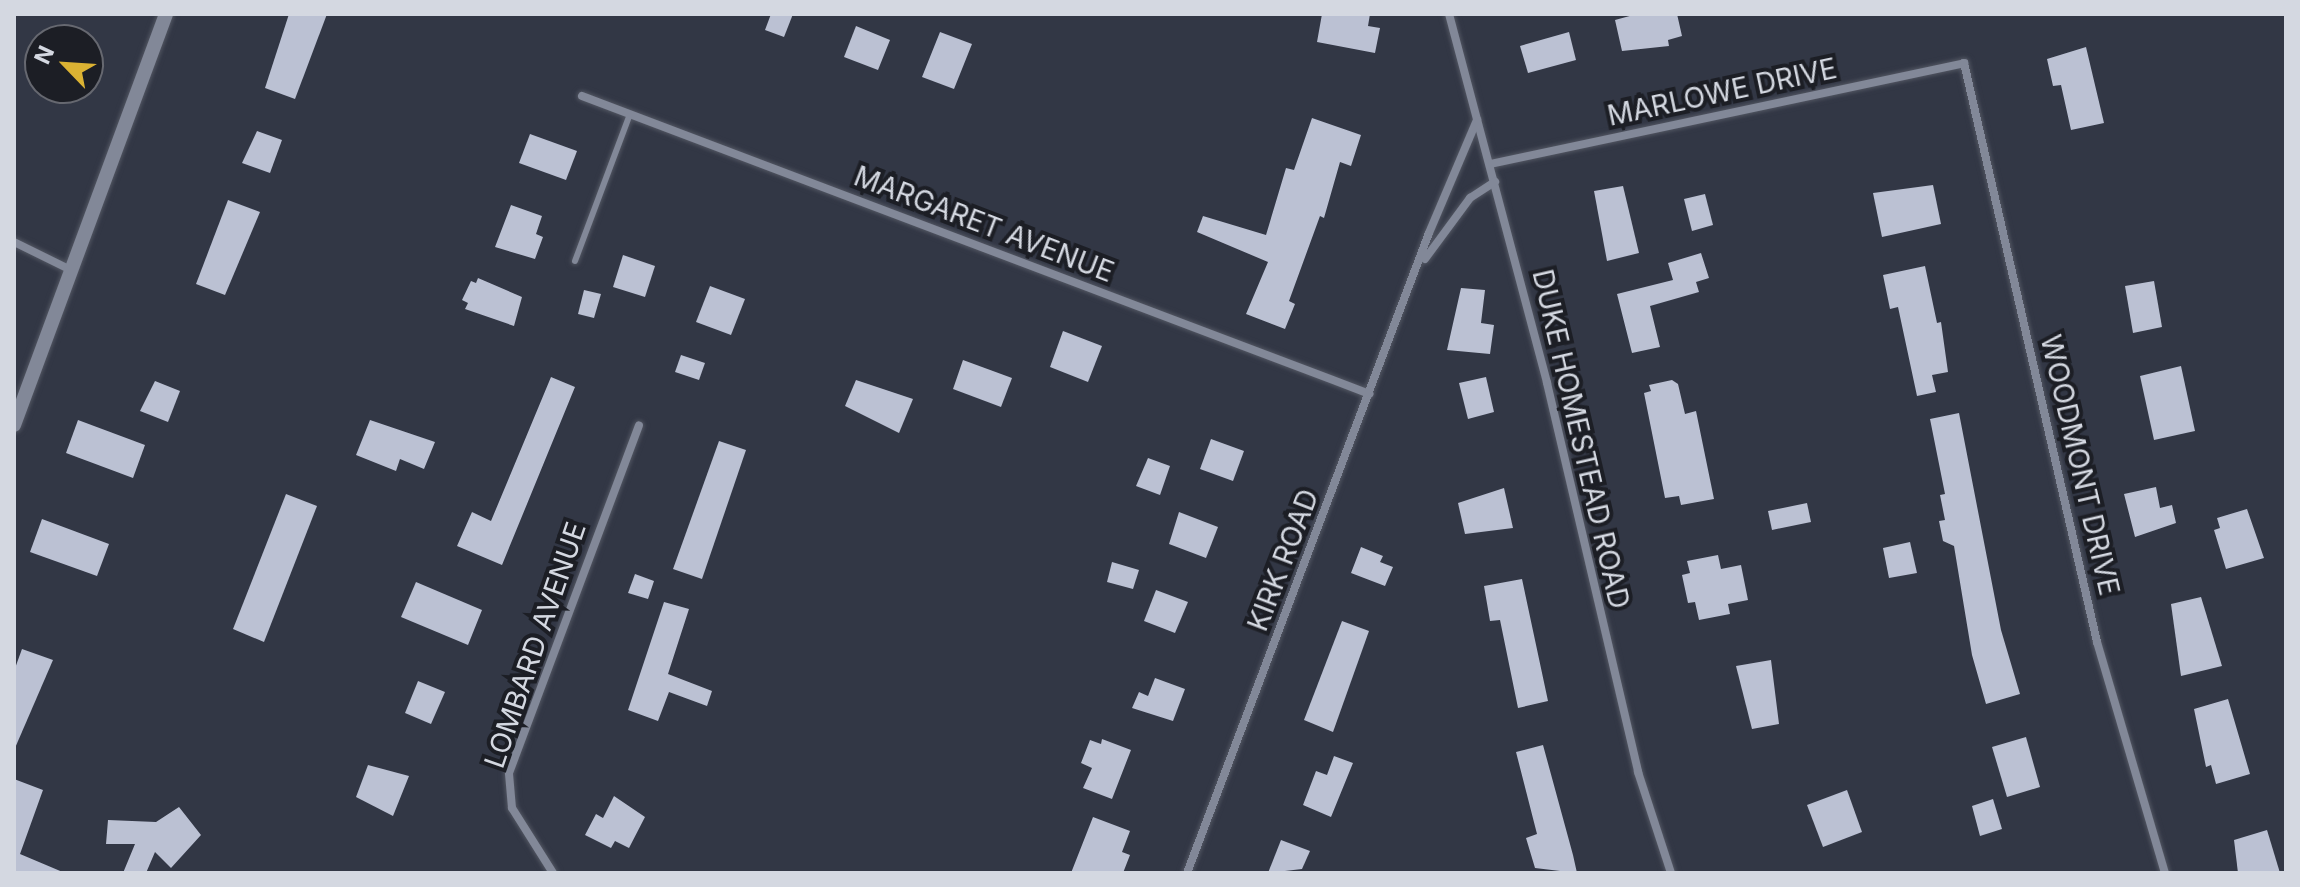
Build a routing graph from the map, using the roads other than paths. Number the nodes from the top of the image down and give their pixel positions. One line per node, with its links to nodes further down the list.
1 (166, 14): 12 (street)
2 (1449, 14): 6 (street, DUKE HOMESTEAD ROAD)
3 (1964, 63): 7 (street, MARLOWE DRIVE); 19 (street, WOODMONT DRIVE)
4 (582, 96): 5 (street, MARGARET AVENUE)
5 (630, 114): 10 (lane); 13 (street, MARGARET AVENUE)
6 (1478, 119): 7 (street, DUKE HOMESTEAD ROAD); 11 (street, KIRK ROAD)
7 (1490, 164): 8 (street, DUKE HOMESTEAD ROAD)
8 (1495, 182): 11 (street, KIRK ROAD); 18 (street, DUKE HOMESTEAD ROAD)
9 (14, 242): 12 (street)
10 (575, 261)
11 (1422, 263): 13 (street, KIRK ROAD)
12 (71, 270): 14 (street)
13 (1370, 394): 17 (street, KIRK ROAD)
14 (14, 425)
15 (639, 425): 16 (street, LOMBARD AVENUE)
16 (553, 873)
17 (1187, 873)
18 (1671, 873)
19 (2165, 873)

